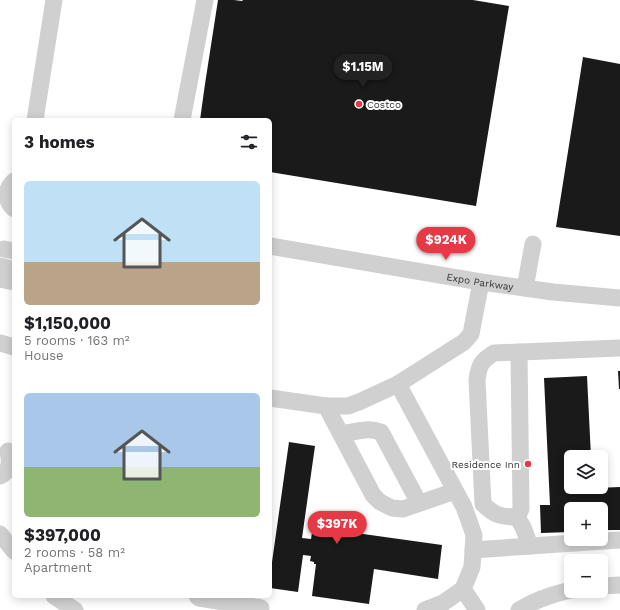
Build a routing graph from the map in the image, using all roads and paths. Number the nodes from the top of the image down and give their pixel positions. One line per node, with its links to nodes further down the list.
1 (54, 0): 3 (street)
2 (205, 0): 4 (street)
3 (34, 118)
4 (182, 118)
5 (533, 244): 13 (street)
6 (272, 246): 11 (street, Expo Parkway)
7 (0, 266): 8 (street)
8 (12, 269)
9 (0, 279): 10 (street)
10 (12, 282)
11 (481, 282): 13 (street, Expo Parkway); 20 (street)
12 (0, 288): 14 (street)
13 (525, 288): 15 (street, Expo Parkway)
14 (12, 290)
15 (620, 298)
16 (0, 343): 17 (street)
17 (12, 346)
18 (620, 348): 19 (street)
19 (519, 352): 28 (street); 28 (street)
20 (398, 384): 22 (street); 26 (street)
21 (272, 398): 22 (street)
22 (326, 406): 23 (street)
23 (341, 434): 27 (street); 27 (street)
24 (8, 452): 25 (street)
25 (0, 476)
26 (455, 491): 27 (street); 33 (street)
27 (419, 504)
28 (517, 517): 31 (street)
29 (0, 534): 32 (street)
30 (620, 540): 31 (street)
31 (530, 546): 33 (street)
32 (12, 549)
33 (473, 550): 36 (street)
34 (620, 585): 35 (street)
35 (608, 586)
36 (464, 589): 42 (street); 43 (street)
37 (564, 592): 44 (street)
38 (57, 598): 40 (street)
39 (204, 598): 41 (street)
40 (75, 610)
41 (264, 610)
42 (425, 610)
43 (478, 610)
44 (518, 610)

